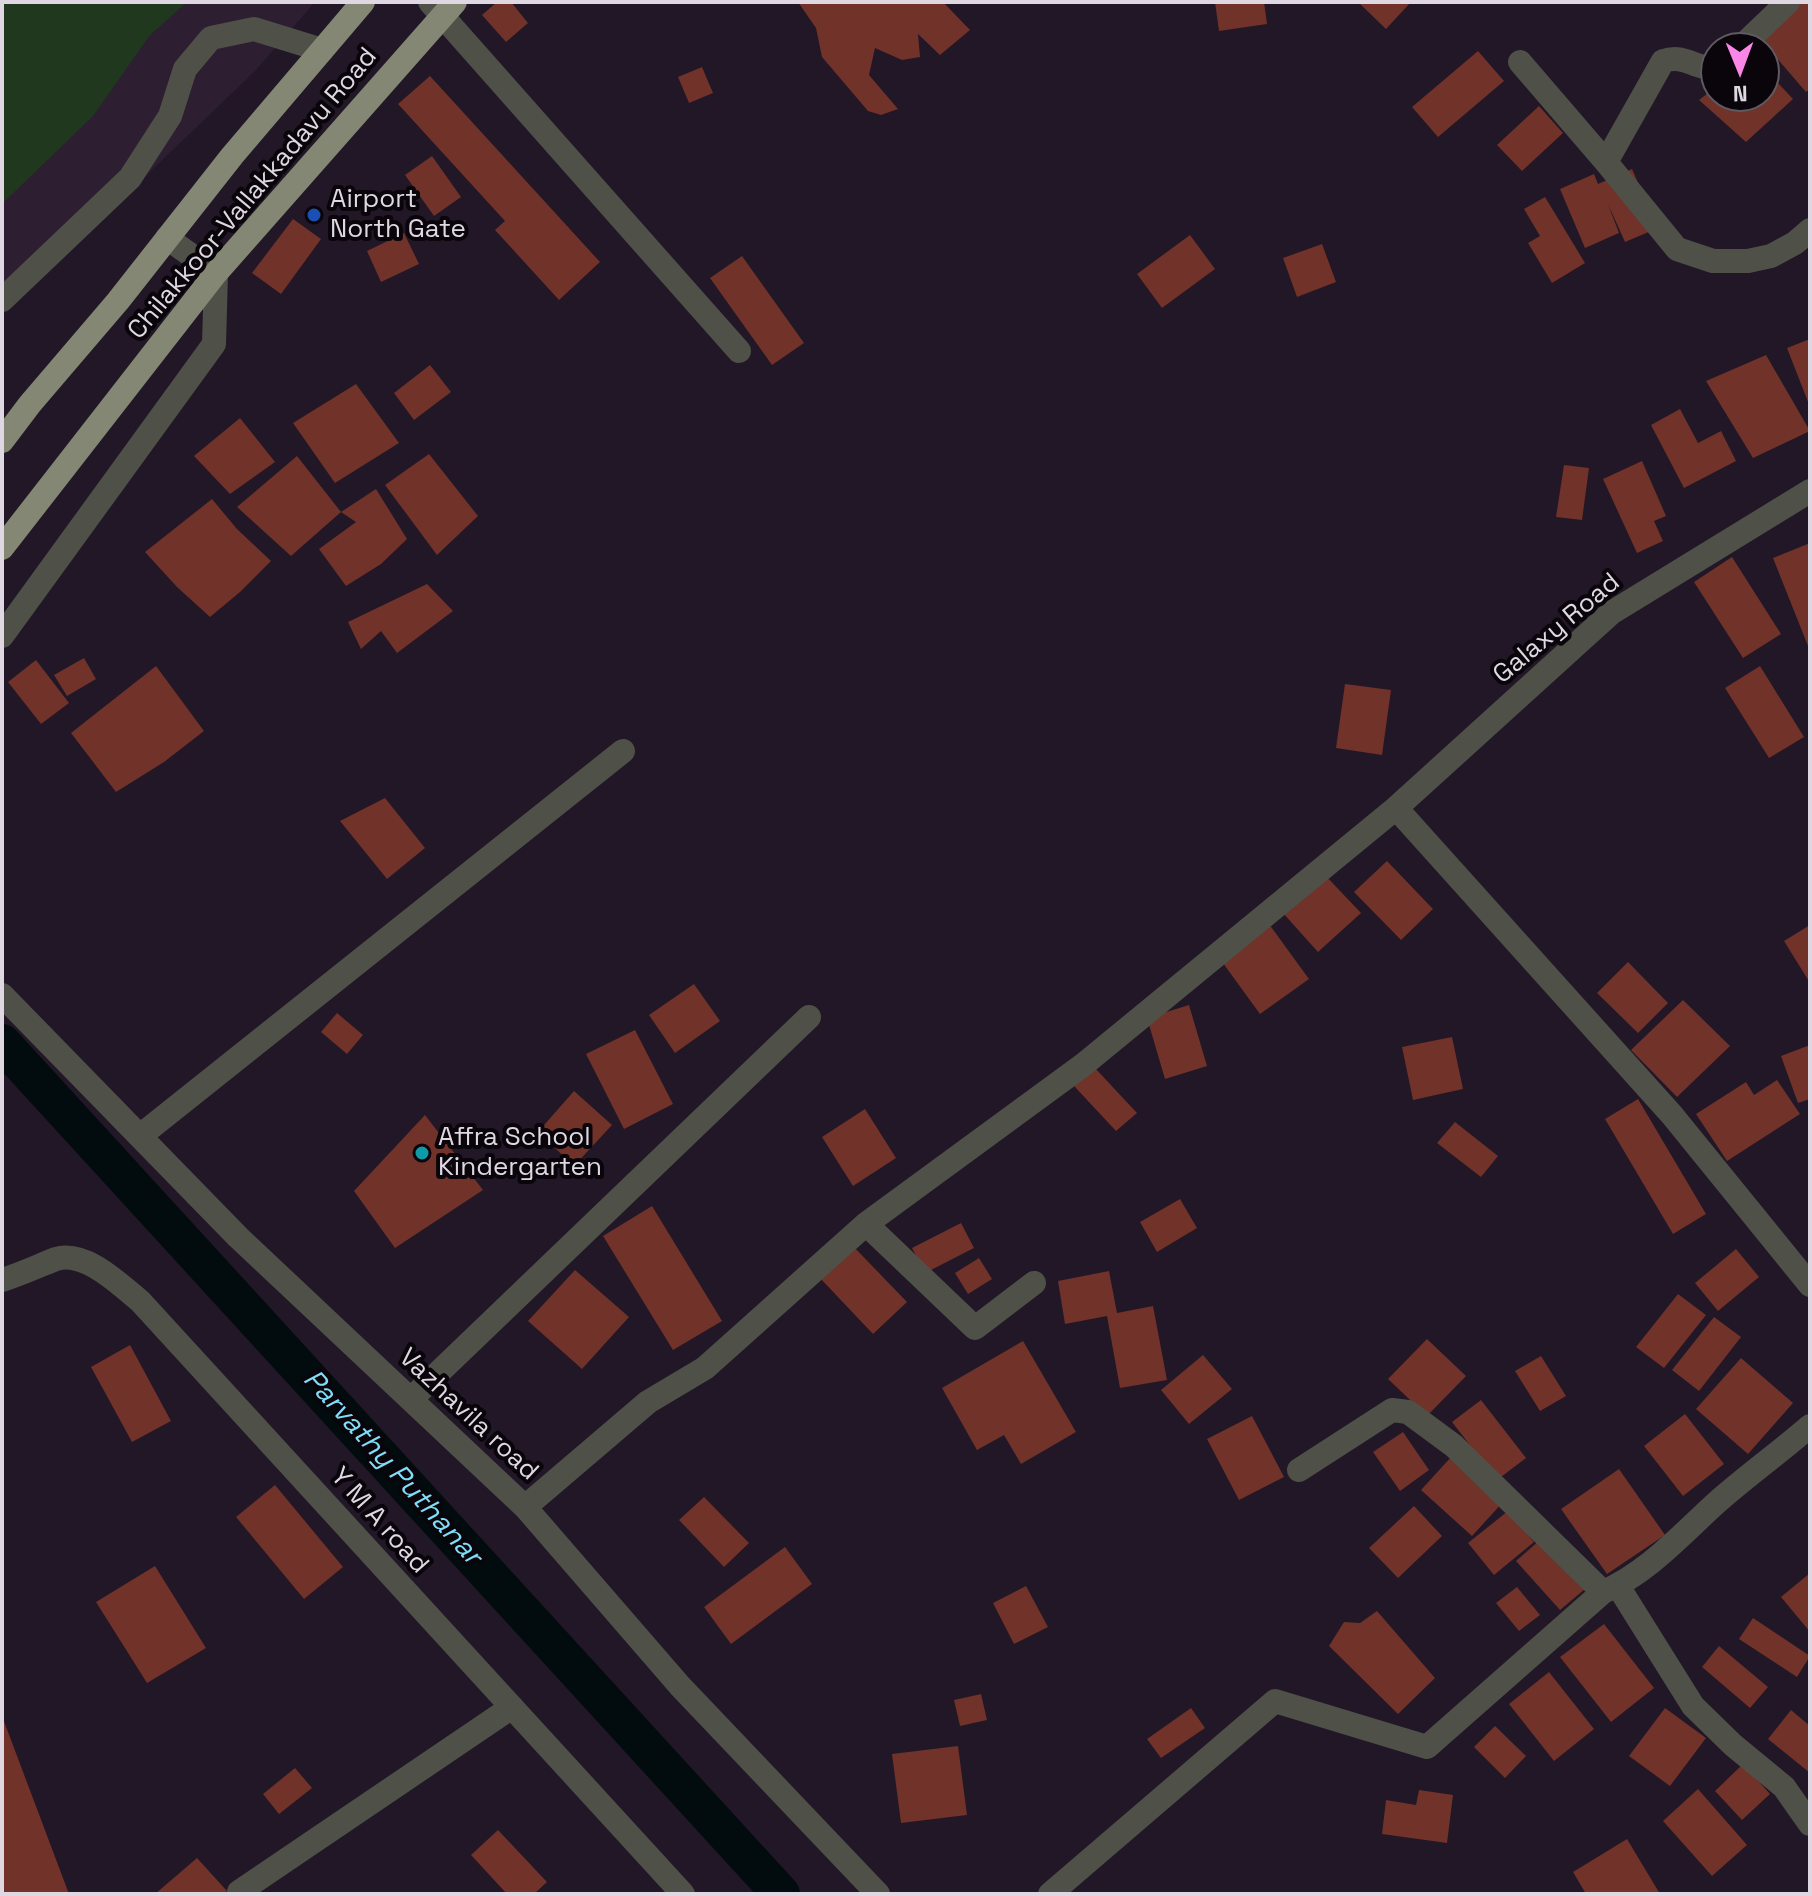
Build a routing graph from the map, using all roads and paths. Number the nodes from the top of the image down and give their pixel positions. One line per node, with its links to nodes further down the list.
1 (363, 2): 5 (main road)
2 (1788, 2): 4 (street)
3 (442, 6): 11 (main road, Chilakkoor-Vallakkadavu Road); 13 (street)
4 (1757, 32)
5 (322, 50): 10 (main road); 12 (street)
6 (1520, 62): 8 (street)
7 (1700, 66): 8 (street)
8 (1606, 162): 9 (street)
9 (1810, 230)
10 (167, 238): 11 (street); 14 (main road)
11 (216, 273): 16 (main road, Chilakkoor-Vallakkadavu Road); 17 (street)
12 (2, 300)
13 (739, 351)
14 (2, 441)
15 (1810, 491): 19 (street, Galaxy Road)
16 (2, 548)
17 (2, 636)
18 (623, 751): 22 (street)
19 (1396, 808): 23 (street, Galaxy Road); 26 (street)
20 (2, 995): 22 (street, Vazhavila road)
21 (809, 1017): 27 (street)
22 (140, 1136): 27 (street, Vazhavila road)
23 (866, 1224): 25 (street); 30 (street, Galaxy Road)
24 (2, 1280): 32 (street, Y M A road)
25 (1034, 1283)
26 (1810, 1285)
27 (411, 1399): 30 (street, Vazhavila road)
28 (1810, 1426): 31 (street)
29 (1299, 1470): 31 (street)
30 (525, 1507): 36 (street, Vazhavila road)
31 (1611, 1589): 33 (street); 37 (street)
32 (512, 1707): 34 (street); 35 (street, Y M A road)
33 (1810, 1824)
34 (239, 1892)
35 (683, 1894)
36 (878, 1894)
37 (1050, 1894)

